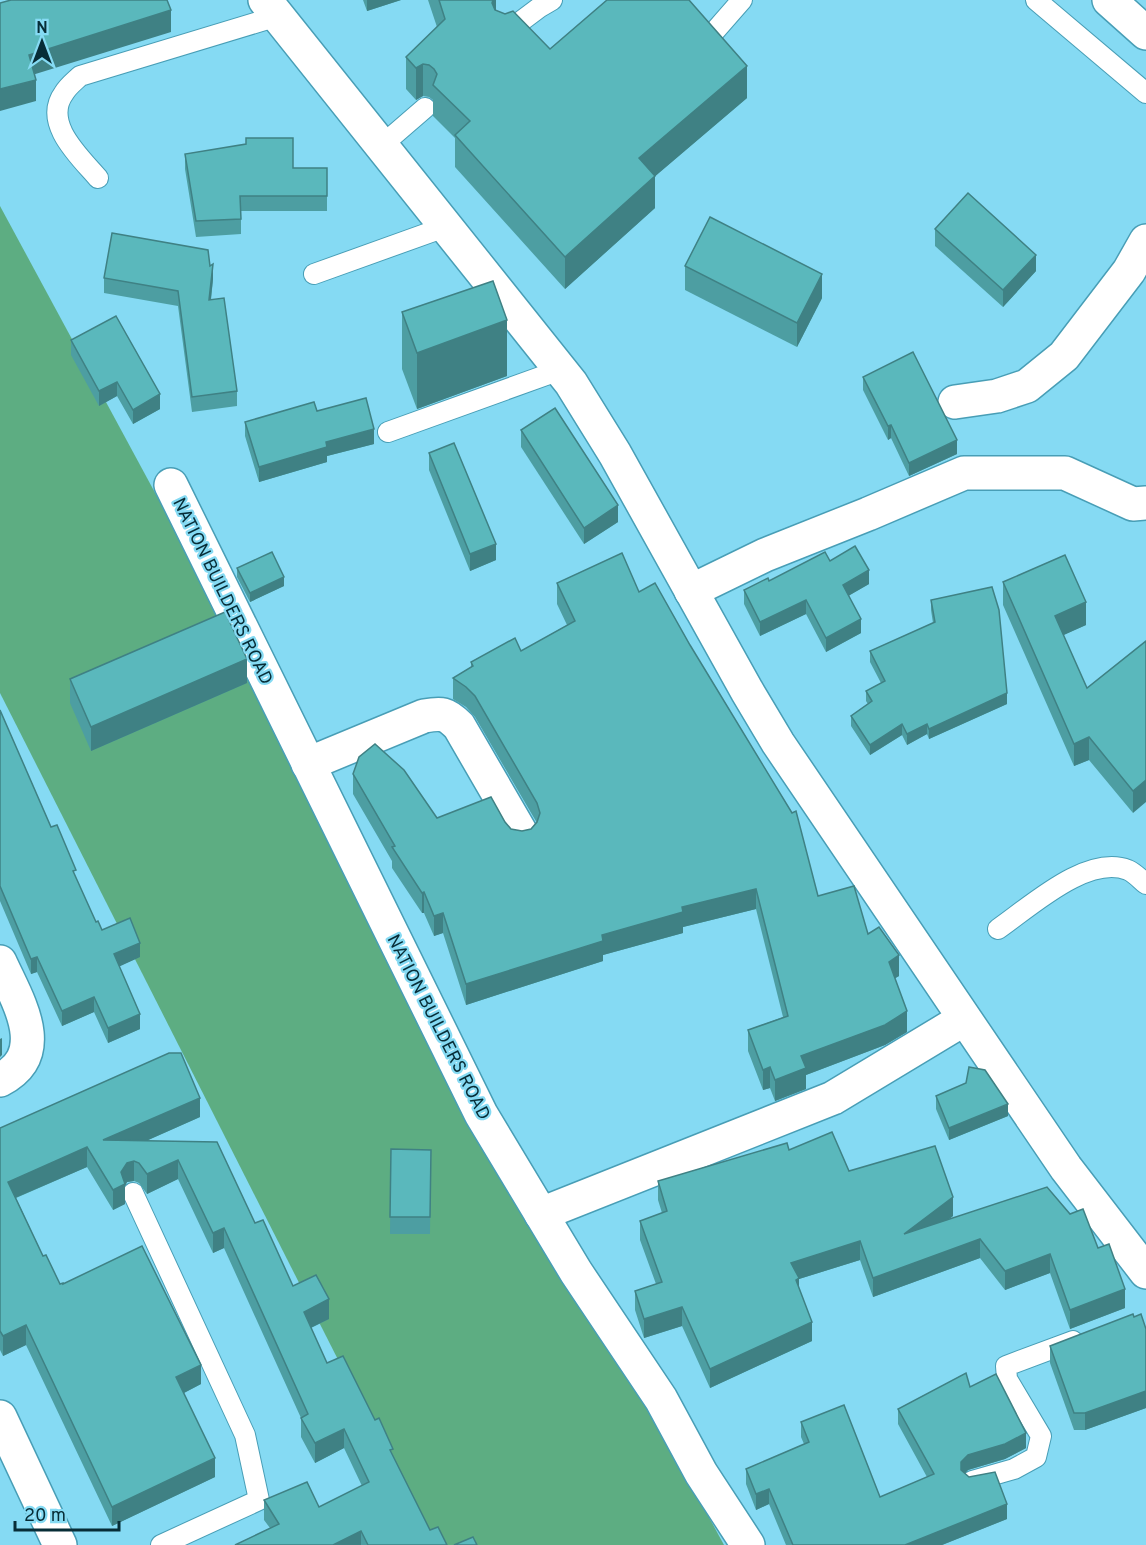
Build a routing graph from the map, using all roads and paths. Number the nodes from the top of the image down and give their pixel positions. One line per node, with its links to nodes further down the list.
1 (552, 0): 8 (lane)
2 (742, 0): 6 (lane)
3 (1036, 0): 9 (lane)
4 (1109, 0): 7 (street)
5 (272, 8): 11 (street); 12 (lane)
6 (714, 32)
7 (1146, 33)
8 (504, 34)
9 (1146, 93)
10 (425, 108): 11 (lane)
11 (381, 146): 13 (street)
12 (98, 178)
13 (445, 227): 15 (lane); 16 (street)
14 (1146, 241): 17 (street)
15 (314, 274)
16 (560, 370): 18 (lane); 21 (street)
17 (955, 402)
18 (388, 432)
19 (171, 485): 22 (street, NATION BUILDERS ROAD)
20 (1146, 503): 21 (street)
21 (691, 591): 27 (street)
22 (308, 764): 23 (street); 30 (street, NATION BUILDERS ROAD)
23 (521, 833)
24 (1146, 884): 25 (lane)
25 (998, 929)
26 (0, 962): 28 (street)
27 (963, 1019): 30 (street); 31 (street)
28 (0, 1080)
29 (133, 1193): 36 (lane)
30 (541, 1214): 37 (street, NATION BUILDERS ROAD)
31 (1146, 1272)
32 (1092, 1333): 34 (lane)
33 (0, 1418): 35 (street)
34 (972, 1481)
35 (60, 1545)
36 (160, 1545)
37 (748, 1545)

